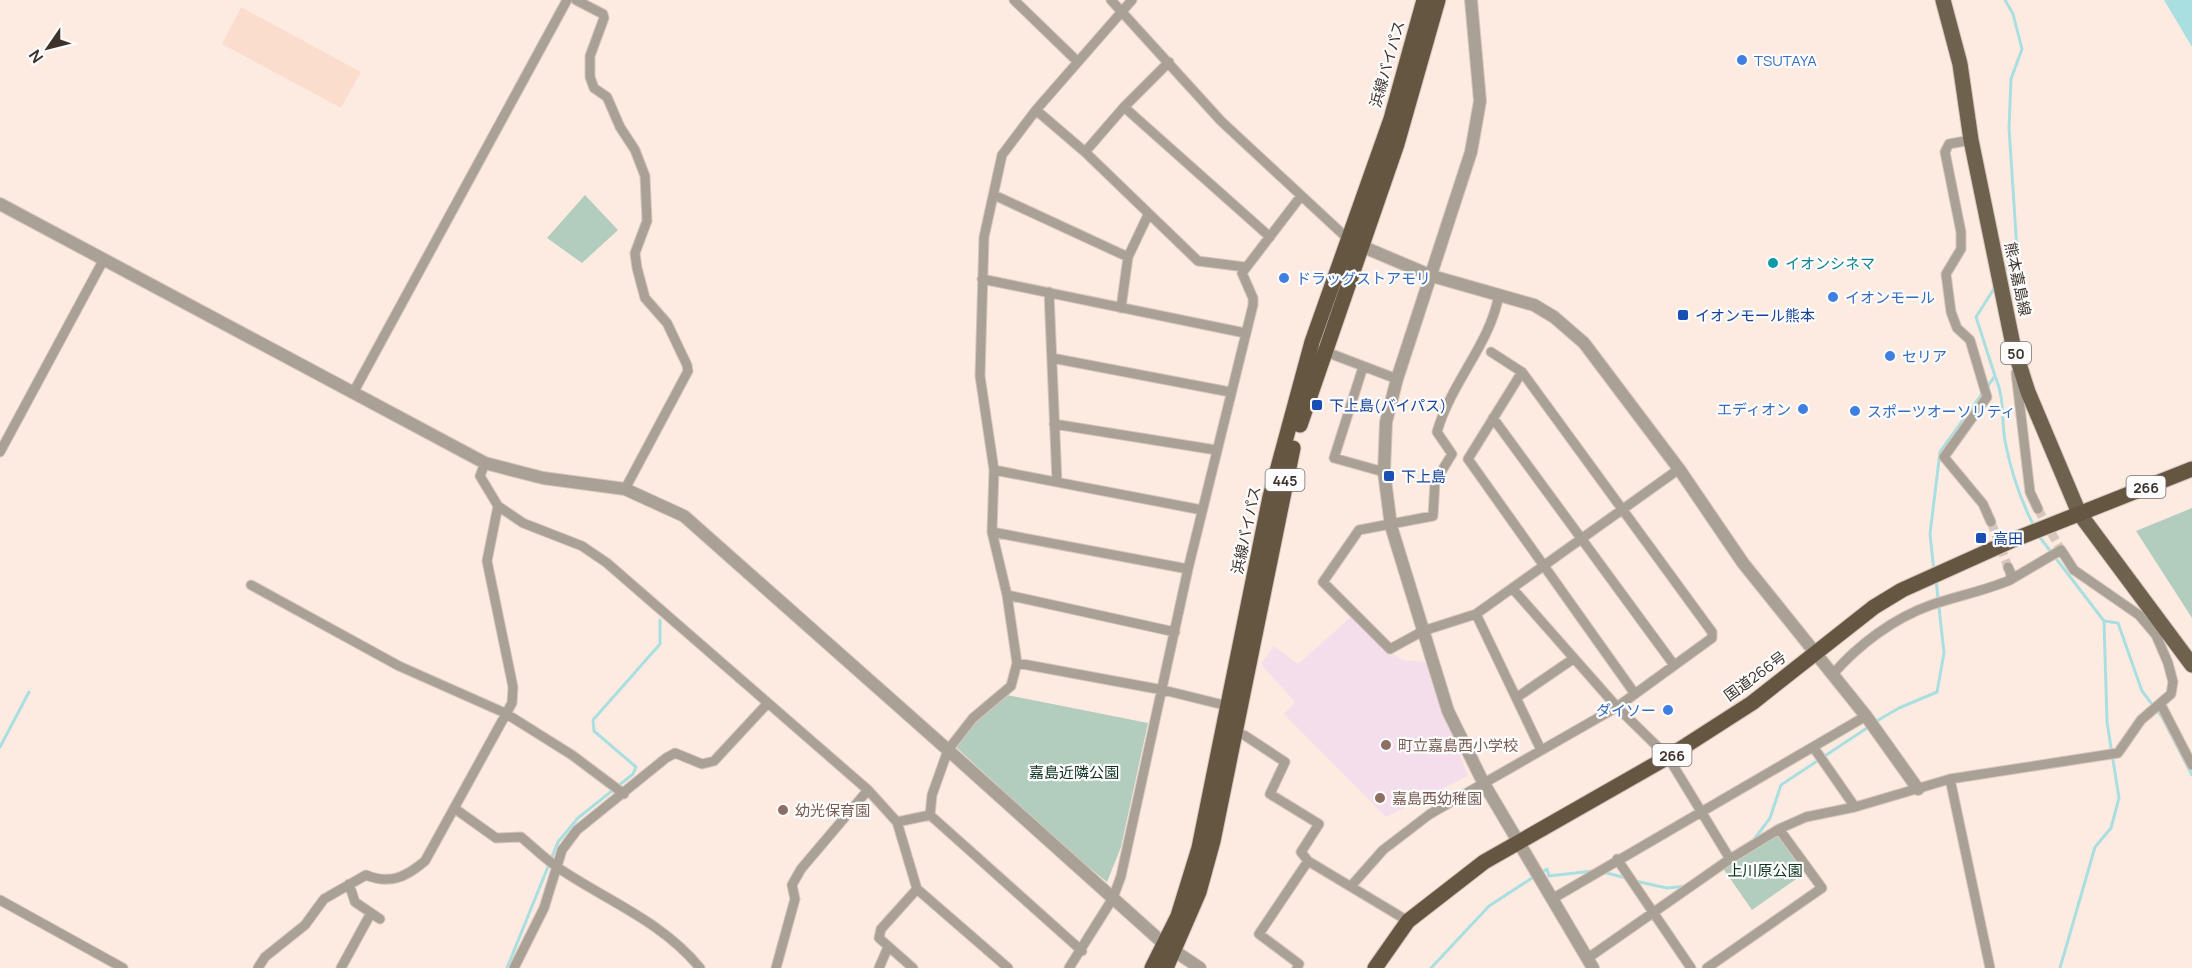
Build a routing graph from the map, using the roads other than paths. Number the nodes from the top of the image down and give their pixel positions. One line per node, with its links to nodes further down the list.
1 (567, 0): 41 (street)
2 (576, 0): 52 (street)
3 (1014, 0): 11 (street)
4 (1111, 0): 10 (street)
5 (1132, 0): 10 (street)
6 (1424, 0): 22 (highway, 浜線バイパス / 445)
7 (1438, 0): 23 (highway, 浜線バイパス / 445)
8 (1471, 0): 27 (street)
9 (1943, 0): 15 (main road, 熊本嘉島線 / 50)
10 (1122, 11): 11 (street); 12 (street)
11 (1078, 62): 14 (street)
12 (1169, 62): 13 (street); 18 (street)
13 (1124, 107): 16 (street); 21 (street)
14 (1036, 110): 16 (street); 17 (street)
15 (1971, 140): 33 (main road, 熊本嘉島線 / 50); 58 (street)
16 (1085, 152): 20 (street)
17 (994, 195): 24 (street); 28 (street)
18 (1301, 196): 21 (street); 22 (street)
19 (0, 204): 25 (street)
20 (1148, 215): 24 (street); 26 (street)
21 (1270, 237): 26 (street)
22 (1348, 239): 23 (street); 34 (highway, 浜線バイパス / 445)
23 (1362, 248): 27 (street); 34 (highway, 浜線バイパス / 445)
24 (1128, 257): 31 (street)
25 (104, 259): 41 (street); 45 (street)
26 (1245, 267): 32 (street)
27 (1432, 276): 30 (street); 39 (street)
28 (982, 279): 29 (street); 49 (street)
29 (1049, 292): 31 (street); 36 (street)
30 (1499, 294): 47 (street); 59 (street)
31 (1121, 308): 32 (street)
32 (1245, 333): 40 (street)
33 (2013, 345): 54 (street); 57 (main road, 熊本嘉島線 / 50)
34 (1318, 347): 37 (street); 83 (highway, 浜線バイパス / 445)
35 (1491, 352): 38 (street)
36 (1052, 358): 40 (street); 43 (street)
37 (1363, 367): 39 (street); 50 (street)
38 (1521, 372): 42 (street); 56 (street)
39 (1397, 379): 50 (street)
40 (1230, 392): 44 (street)
41 (353, 393): 46 (street)
42 (1493, 418): 61 (street); 62 (street)
43 (1054, 424): 44 (street); 51 (street)
44 (1216, 450): 55 (street)
45 (0, 452)
46 (484, 463): 52 (street); 53 (street)
47 (1679, 469): 56 (street); 72 (street)
48 (2192, 469): 57 (highway, 国道266号 / 266)
49 (994, 470): 51 (street); 60 (street)
50 (1384, 472): 59 (street)
51 (1057, 482): 55 (street)
52 (625, 489): 89 (street)
53 (498, 506): 81 (street); 85 (street)
54 (2038, 508)
55 (1202, 510): 64 (street)
56 (1622, 510): 61 (street); 75 (street)
57 (2079, 513): 72 (highway, 国道266号 / 266); 76 (main road, 熊本嘉島線 / 50)
58 (1990, 522)
59 (1391, 526): 70 (street); 70 (street)
60 (992, 532): 64 (street); 68 (street)
61 (1583, 539): 62 (street); 75 (street)
62 (1545, 567): 67 (street); 79 (street)
63 (2008, 567): 65 (street)
64 (1188, 569): 71 (street)
65 (2010, 580): 77 (street); 82 (street)
66 (251, 585): 85 (street)
67 (1513, 589): 69 (street); 73 (street)
68 (1007, 595): 71 (street); 74 (street)
69 (1476, 614): 70 (street); 80 (street)
70 (1423, 631): 94 (street)
71 (1175, 632): 78 (street)
72 (1817, 653): 77 (street); 91 (highway, 国道266号 / 266)
73 (1573, 659): 80 (street); 84 (street)
74 (1017, 663): 78 (street); 89 (street)
75 (1674, 665): 79 (street)
76 (2192, 665)
77 (1833, 674): 86 (street)
78 (1163, 690): 83 (street); 112 (street)
79 (1635, 694): 84 (street)
80 (1516, 698): 90 (street)
81 (767, 704): 96 (street); 97 (street)
82 (2161, 705): 92 (street); 93 (street)
83 (1234, 707): 118 (highway, 浜線バイパス / 445)
84 (1617, 707): 90 (street); 91 (street)
85 (505, 713): 97 (street); 99 (street)
86 (1866, 716): 88 (street); 95 (street)
87 (1244, 735): 107 (street)
88 (1814, 748): 98 (street); 100 (street)
89 (948, 750): 101 (street); 112 (street)
90 (1540, 750): 94 (street)
91 (1668, 758): 100 (street); 104 (highway, 国道266号 / 266)
92 (2192, 765)
93 (1950, 779): 95 (street); 138 (street)
94 (1483, 782): 104 (street); 110 (street)
95 (1918, 789): 98 (street)
96 (868, 790): 102 (street); 126 (street)
97 (624, 794): 108 (street)
98 (1855, 807): 103 (street)
99 (454, 808): 108 (street); 109 (street)
100 (1700, 812): 105 (street); 106 (street)
101 (930, 815): 102 (street); 119 (street)
102 (897, 822): 111 (street)
103 (1779, 829): 106 (street); 137 (street)
104 (1518, 842): 113 (street); 116 (highway, 国道266号 / 266)
105 (1617, 859): 113 (street); 115 (street)
106 (1730, 859): 115 (street)
107 (1308, 861): 110 (street); 134 (street)
108 (556, 866): 124 (street); 125 (street)
109 (349, 884): 122 (street); 123 (street)
110 (1352, 885): 116 (street)
111 (917, 889): 117 (street); 129 (street)
112 (1113, 898): 118 (street); 119 (street)
113 (1552, 899): 120 (street)
114 (0, 900): 121 (street)
115 (1654, 912): 120 (street); 136 (street)
116 (1408, 921): 135 (highway, 国道266号 / 266)
117 (888, 947): 127 (street); 128 (street)
118 (1169, 948): 131 (highway, 浜線バイパス / 445); 132 (highway, 浜線バイパス / 445); 133 (street)
119 (1082, 951): 130 (street)
120 (1591, 963)
121 (123, 968)
122 (258, 968)
123 (340, 968)
124 (514, 968)
125 (700, 968)
126 (776, 968)
127 (879, 968)
128 (914, 968)
129 (1008, 968)
130 (1069, 968)
131 (1152, 968)
132 (1166, 968)
133 (1200, 968)
134 (1297, 968)
135 (1375, 968)
136 (1691, 968)
137 (1707, 968)
138 (1990, 968)

